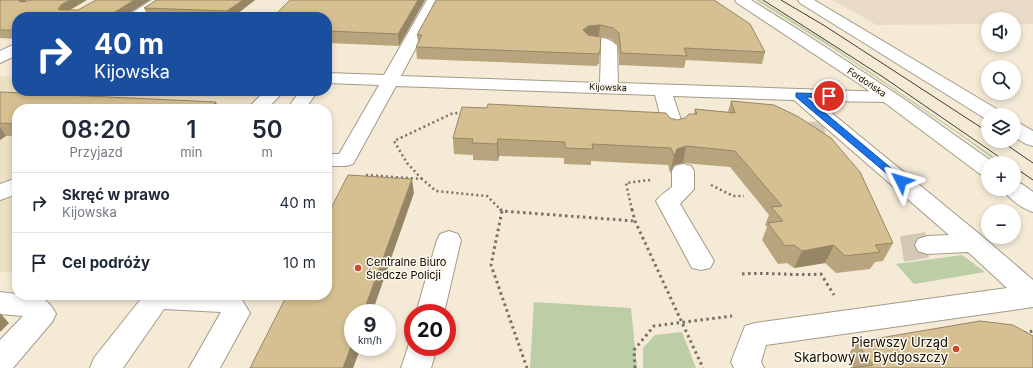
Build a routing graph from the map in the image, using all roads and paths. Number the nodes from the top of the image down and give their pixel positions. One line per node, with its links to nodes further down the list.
1 (161, 0): 5 (street)
2 (434, 0): 12 (street)
3 (742, 0): 17 (street, Fordońska)
4 (805, 0): 19 (street)
5 (143, 12)
6 (592, 42): 13 (street)
7 (12, 51): 8 (street)
8 (0, 58)
9 (0, 63): 10 (street)
10 (12, 63)
11 (332, 78): 12 (street, Kijowska)
12 (391, 80): 13 (street, Kijowska); 24 (street)
13 (609, 87): 14 (street, Kijowska)
14 (660, 90): 15 (street, Kijowska); 21 (street)
15 (799, 95): 17 (street, Kijowska); 36 (street)
16 (270, 96): 18 (street)
17 (889, 97): 25 (street, Fordońska)
18 (261, 104)
19 (981, 108)
20 (464, 111): 28 (path)
21 (674, 129)
22 (1021, 132): 23 (street)
23 (1033, 140)
24 (332, 160)
25 (981, 164)
26 (682, 171): 38 (street)
27 (361, 175): 28 (path)
28 (422, 179): 33 (path)
29 (12, 187): 30 (street)
30 (0, 193)
31 (1021, 195): 32 (street)
32 (1033, 204)
33 (502, 211): 34 (path); 53 (path)
34 (636, 221)
35 (448, 240): 45 (street)
36 (974, 243): 37 (street); 40 (street)
37 (927, 245)
38 (701, 261)
39 (742, 274): 43 (path)
40 (1033, 296): 54 (street)
41 (156, 300): 50 (street)
42 (201, 300): 51 (street)
43 (838, 301)
44 (0, 303): 49 (street)
45 (432, 304)
46 (1033, 331): 47 (path)
47 (1018, 334)
48 (419, 356): 52 (street)
49 (0, 361)
50 (105, 368)
51 (204, 368)
52 (416, 368)
53 (527, 368)
54 (749, 368)

